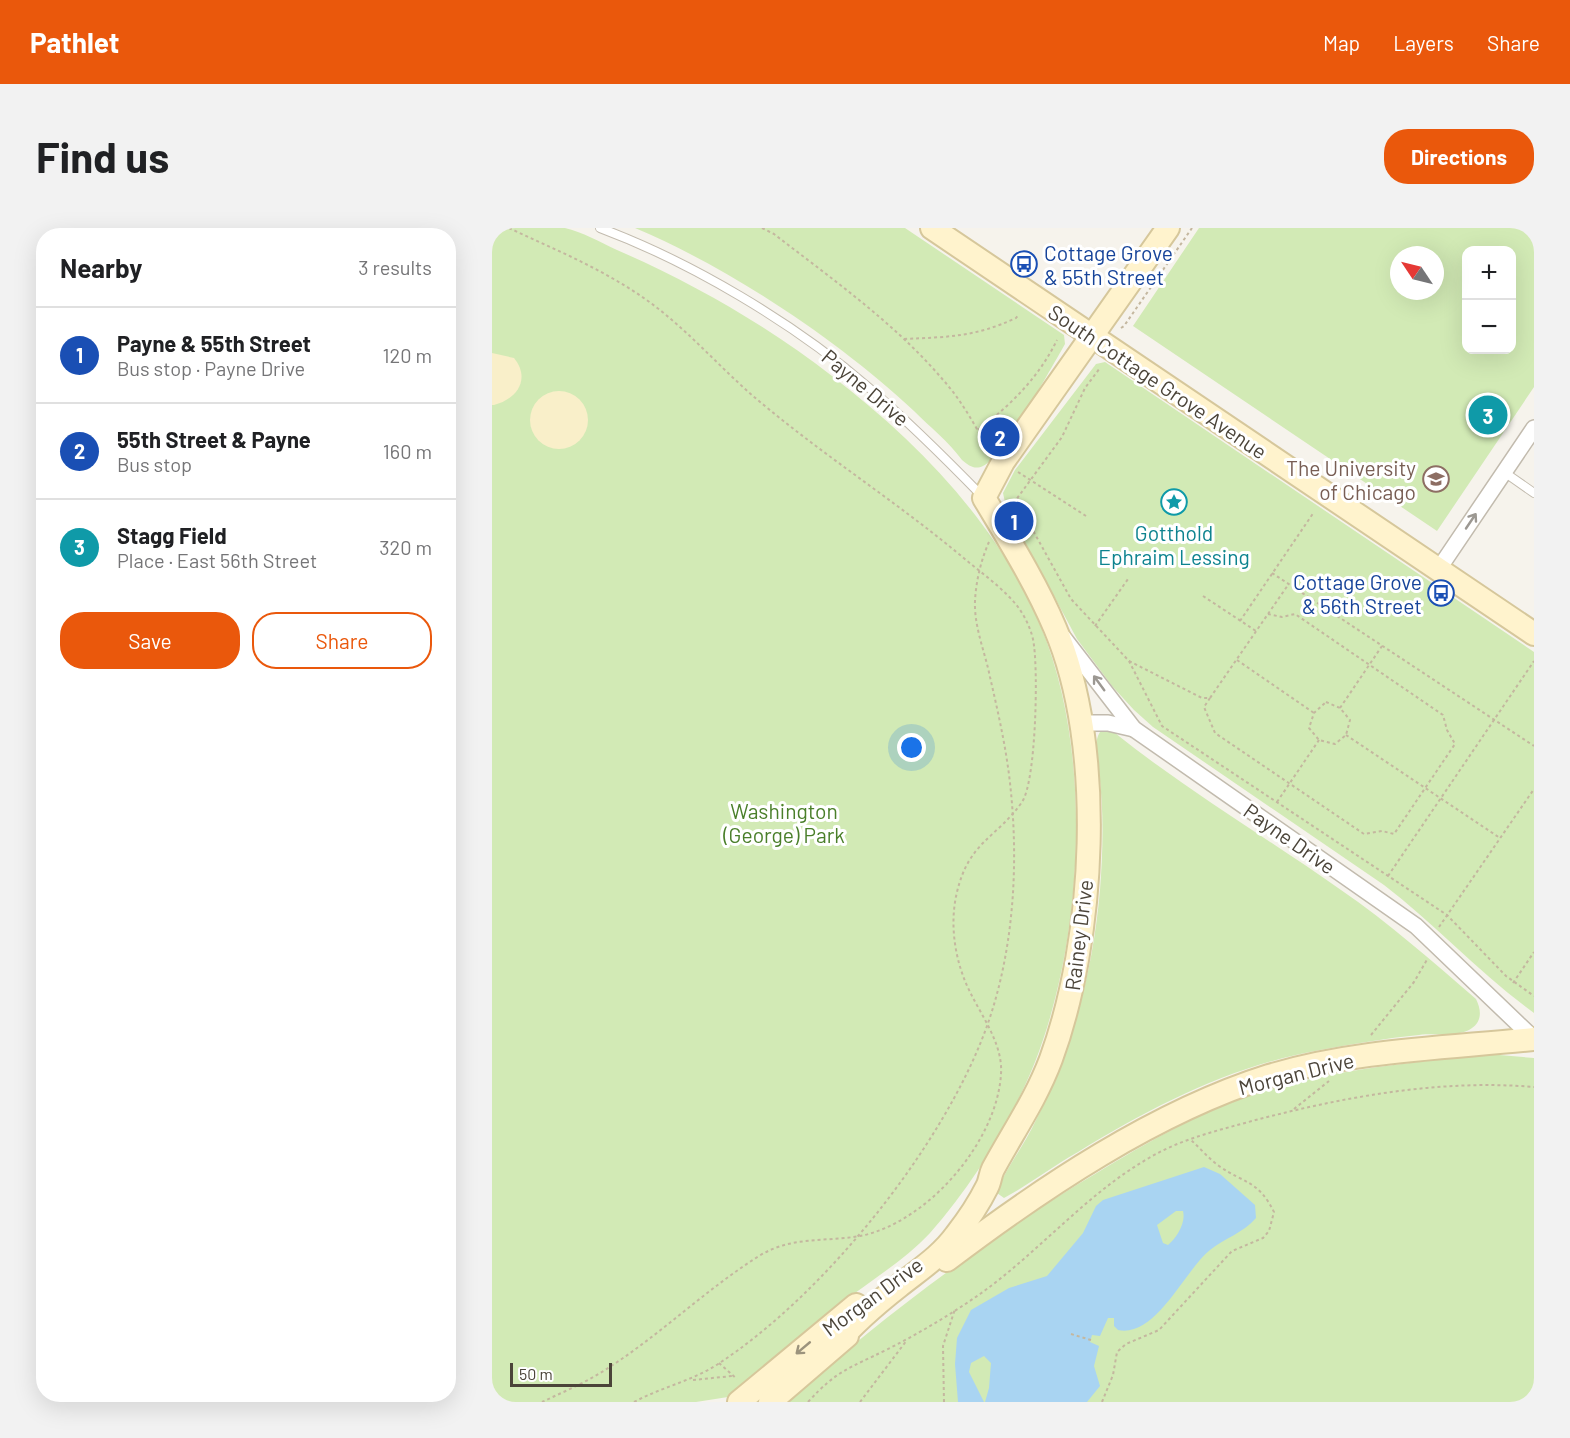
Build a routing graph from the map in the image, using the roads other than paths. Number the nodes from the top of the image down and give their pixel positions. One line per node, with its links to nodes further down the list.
1 (600, 228): 8 (lane, Payne Drive)
2 (932, 228): 4 (street, South Cottage Grove Avenue)
3 (1168, 228): 4 (street)
4 (1093, 337): 8 (street); 9 (street, South Cottage Grove Avenue)
5 (1534, 428): 6 (street)
6 (1504, 472): 7 (lane); 9 (street, one-way to 6)
7 (1534, 493)
8 (984, 498): 10 (street, Payne Drive)
9 (1438, 570): 11 (street, South Cottage Grove Avenue)
10 (1056, 629): 12 (street, Payne Drive); 14 (street, Payne Drive, one-way to 10)
11 (1534, 634)
12 (1072, 682): 13 (street, Rainey Drive)
13 (1080, 723): 14 (street); 17 (street, Rainey Drive)
14 (1134, 729): 15 (street, Payne Drive)
15 (1534, 1039): 16 (street, Morgan Drive)
16 (1076, 1169): 18 (street, Morgan Drive); 20 (street, Morgan Drive)
17 (992, 1172): 18 (street, Rainey Drive); 19 (street, Rainey Drive)
18 (957, 1234): 19 (street, Morgan Drive); 20 (street)
19 (898, 1272): 21 (street, Morgan Drive, one-way to 21)
20 (836, 1344): 22 (street, Morgan Drive)
21 (739, 1402)
22 (770, 1402)

